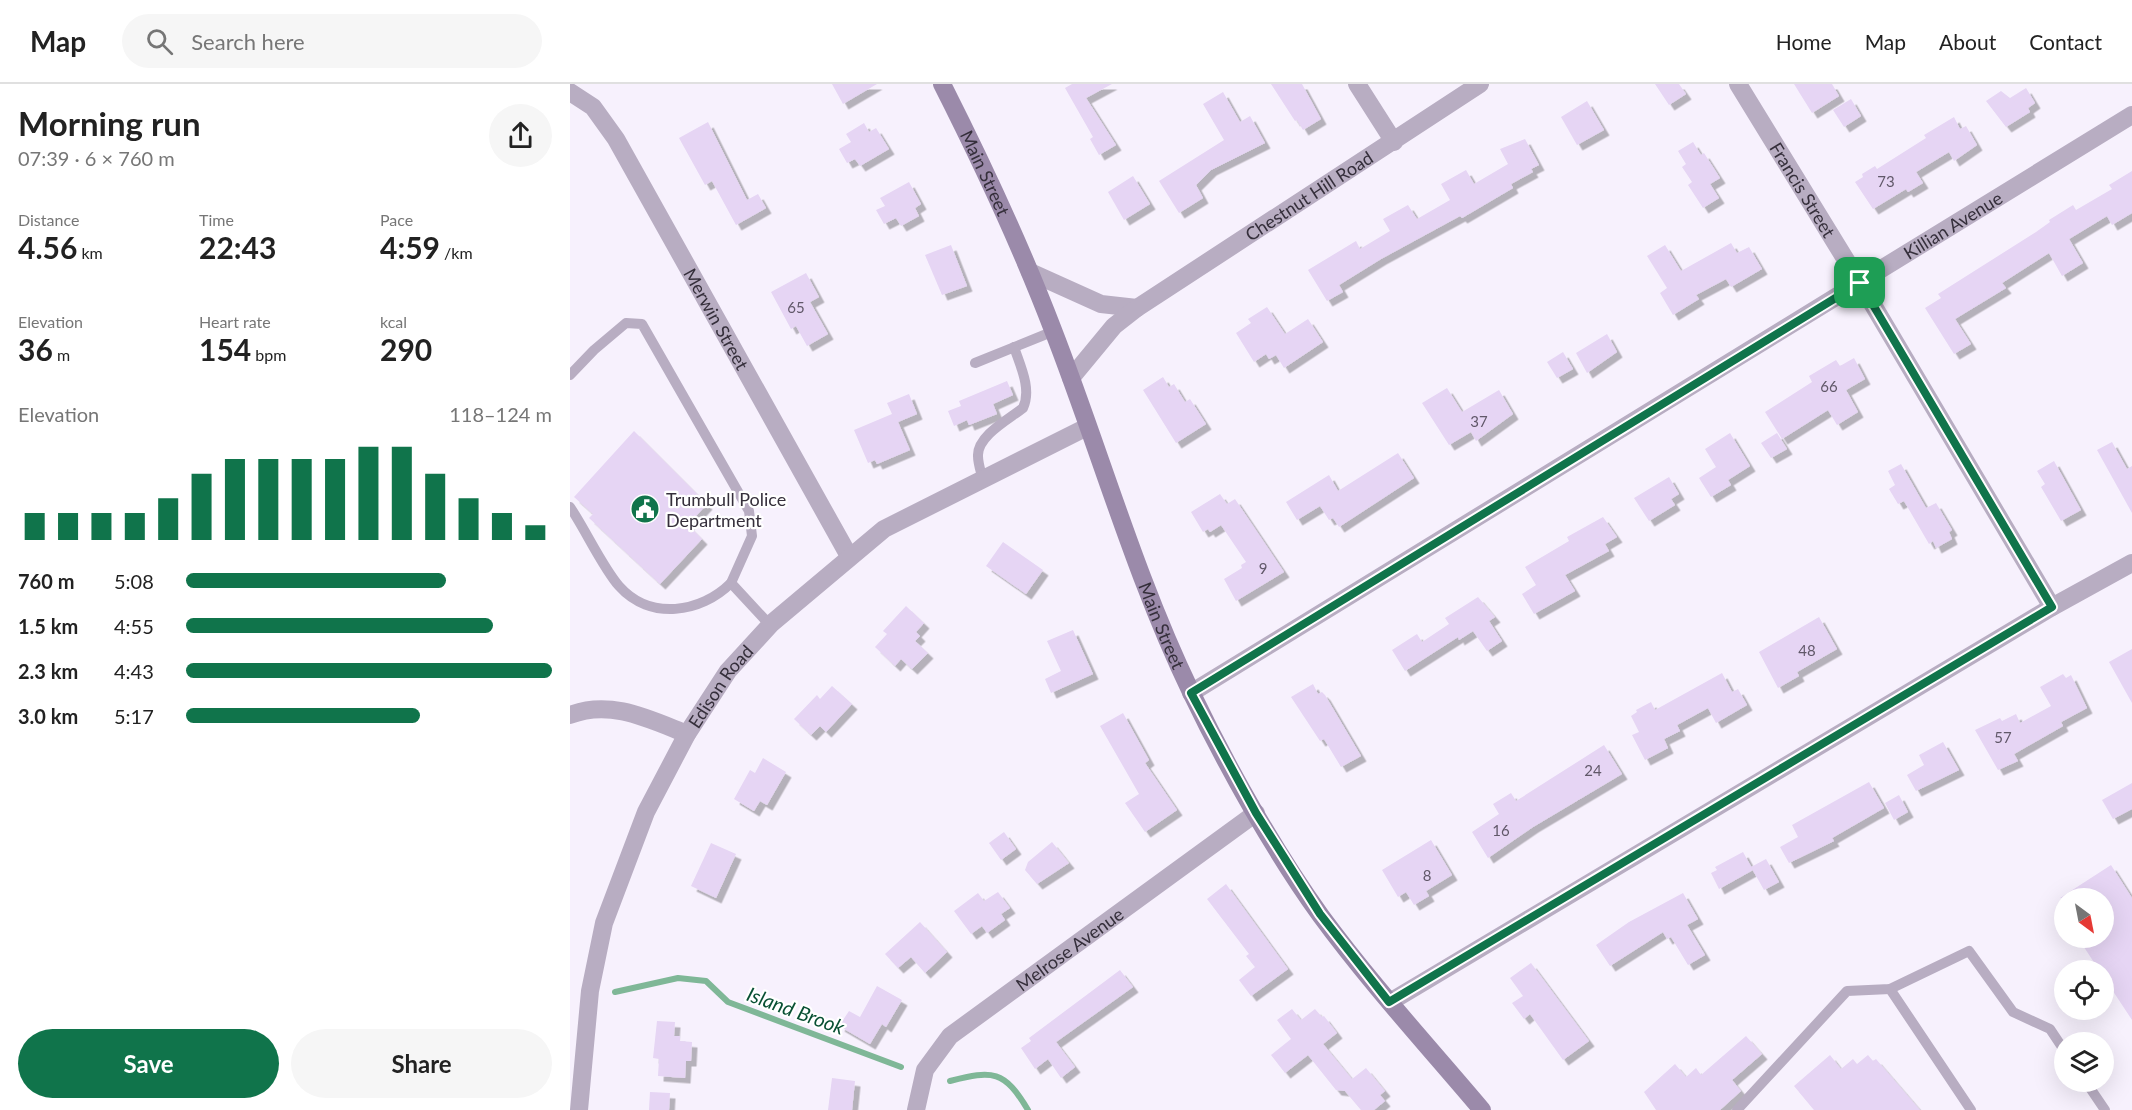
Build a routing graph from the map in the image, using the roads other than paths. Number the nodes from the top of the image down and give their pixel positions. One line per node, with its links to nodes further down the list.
1 (942, 84): 8 (main road, Main Street)
2 (1357, 84): 7 (street)
3 (1480, 84): 7 (street, Chestnut Hill Road)
4 (1738, 84): 9 (street, Francis Street)
5 (570, 92): 19 (street, Merwin Street)
6 (2132, 115): 9 (street, Killian Avenue)
7 (1394, 142): 10 (street, Chestnut Hill Road)
8 (1030, 272): 10 (street); 11 (main road, Main Street)
9 (1860, 283): 22 (street, Francis Street); 24 (street, Killian Avenue)
10 (1137, 308): 15 (street, Chestnut Hill Road)
11 (1054, 331): 12 (lane); 15 (main road, Main Street)
12 (1014, 347): 13 (lane); 17 (lane)
13 (975, 363)
14 (570, 375): 21 (lane)
15 (1071, 378): 16 (main road, Main Street)
16 (1087, 427): 17 (street, Edison Road); 24 (main road, Main Street)
17 (983, 480): 19 (street, Edison Road)
18 (570, 507): 21 (lane)
19 (849, 556): 23 (street, Edison Road)
20 (2132, 562): 22 (street)
21 (731, 583): 23 (lane)
22 (2052, 607): 29 (street)
23 (770, 625): 26 (street, Edison Road)
24 (1191, 693): 27 (main road, Main Street)
25 (570, 715): 26 (street)
26 (687, 734): 32 (street, Edison Road)
27 (1256, 813): 29 (main road, Main Street); 33 (street, Melrose Avenue)
28 (1890, 989): 30 (lane); 35 (lane); 36 (lane)
29 (1389, 1002): 34 (main road, Main Street)
30 (2054, 1035)
31 (2093, 1092): 37 (lane)
32 (579, 1110)
33 (916, 1110)
34 (1482, 1110)
35 (1737, 1110)
36 (1971, 1110)
37 (2105, 1110)

